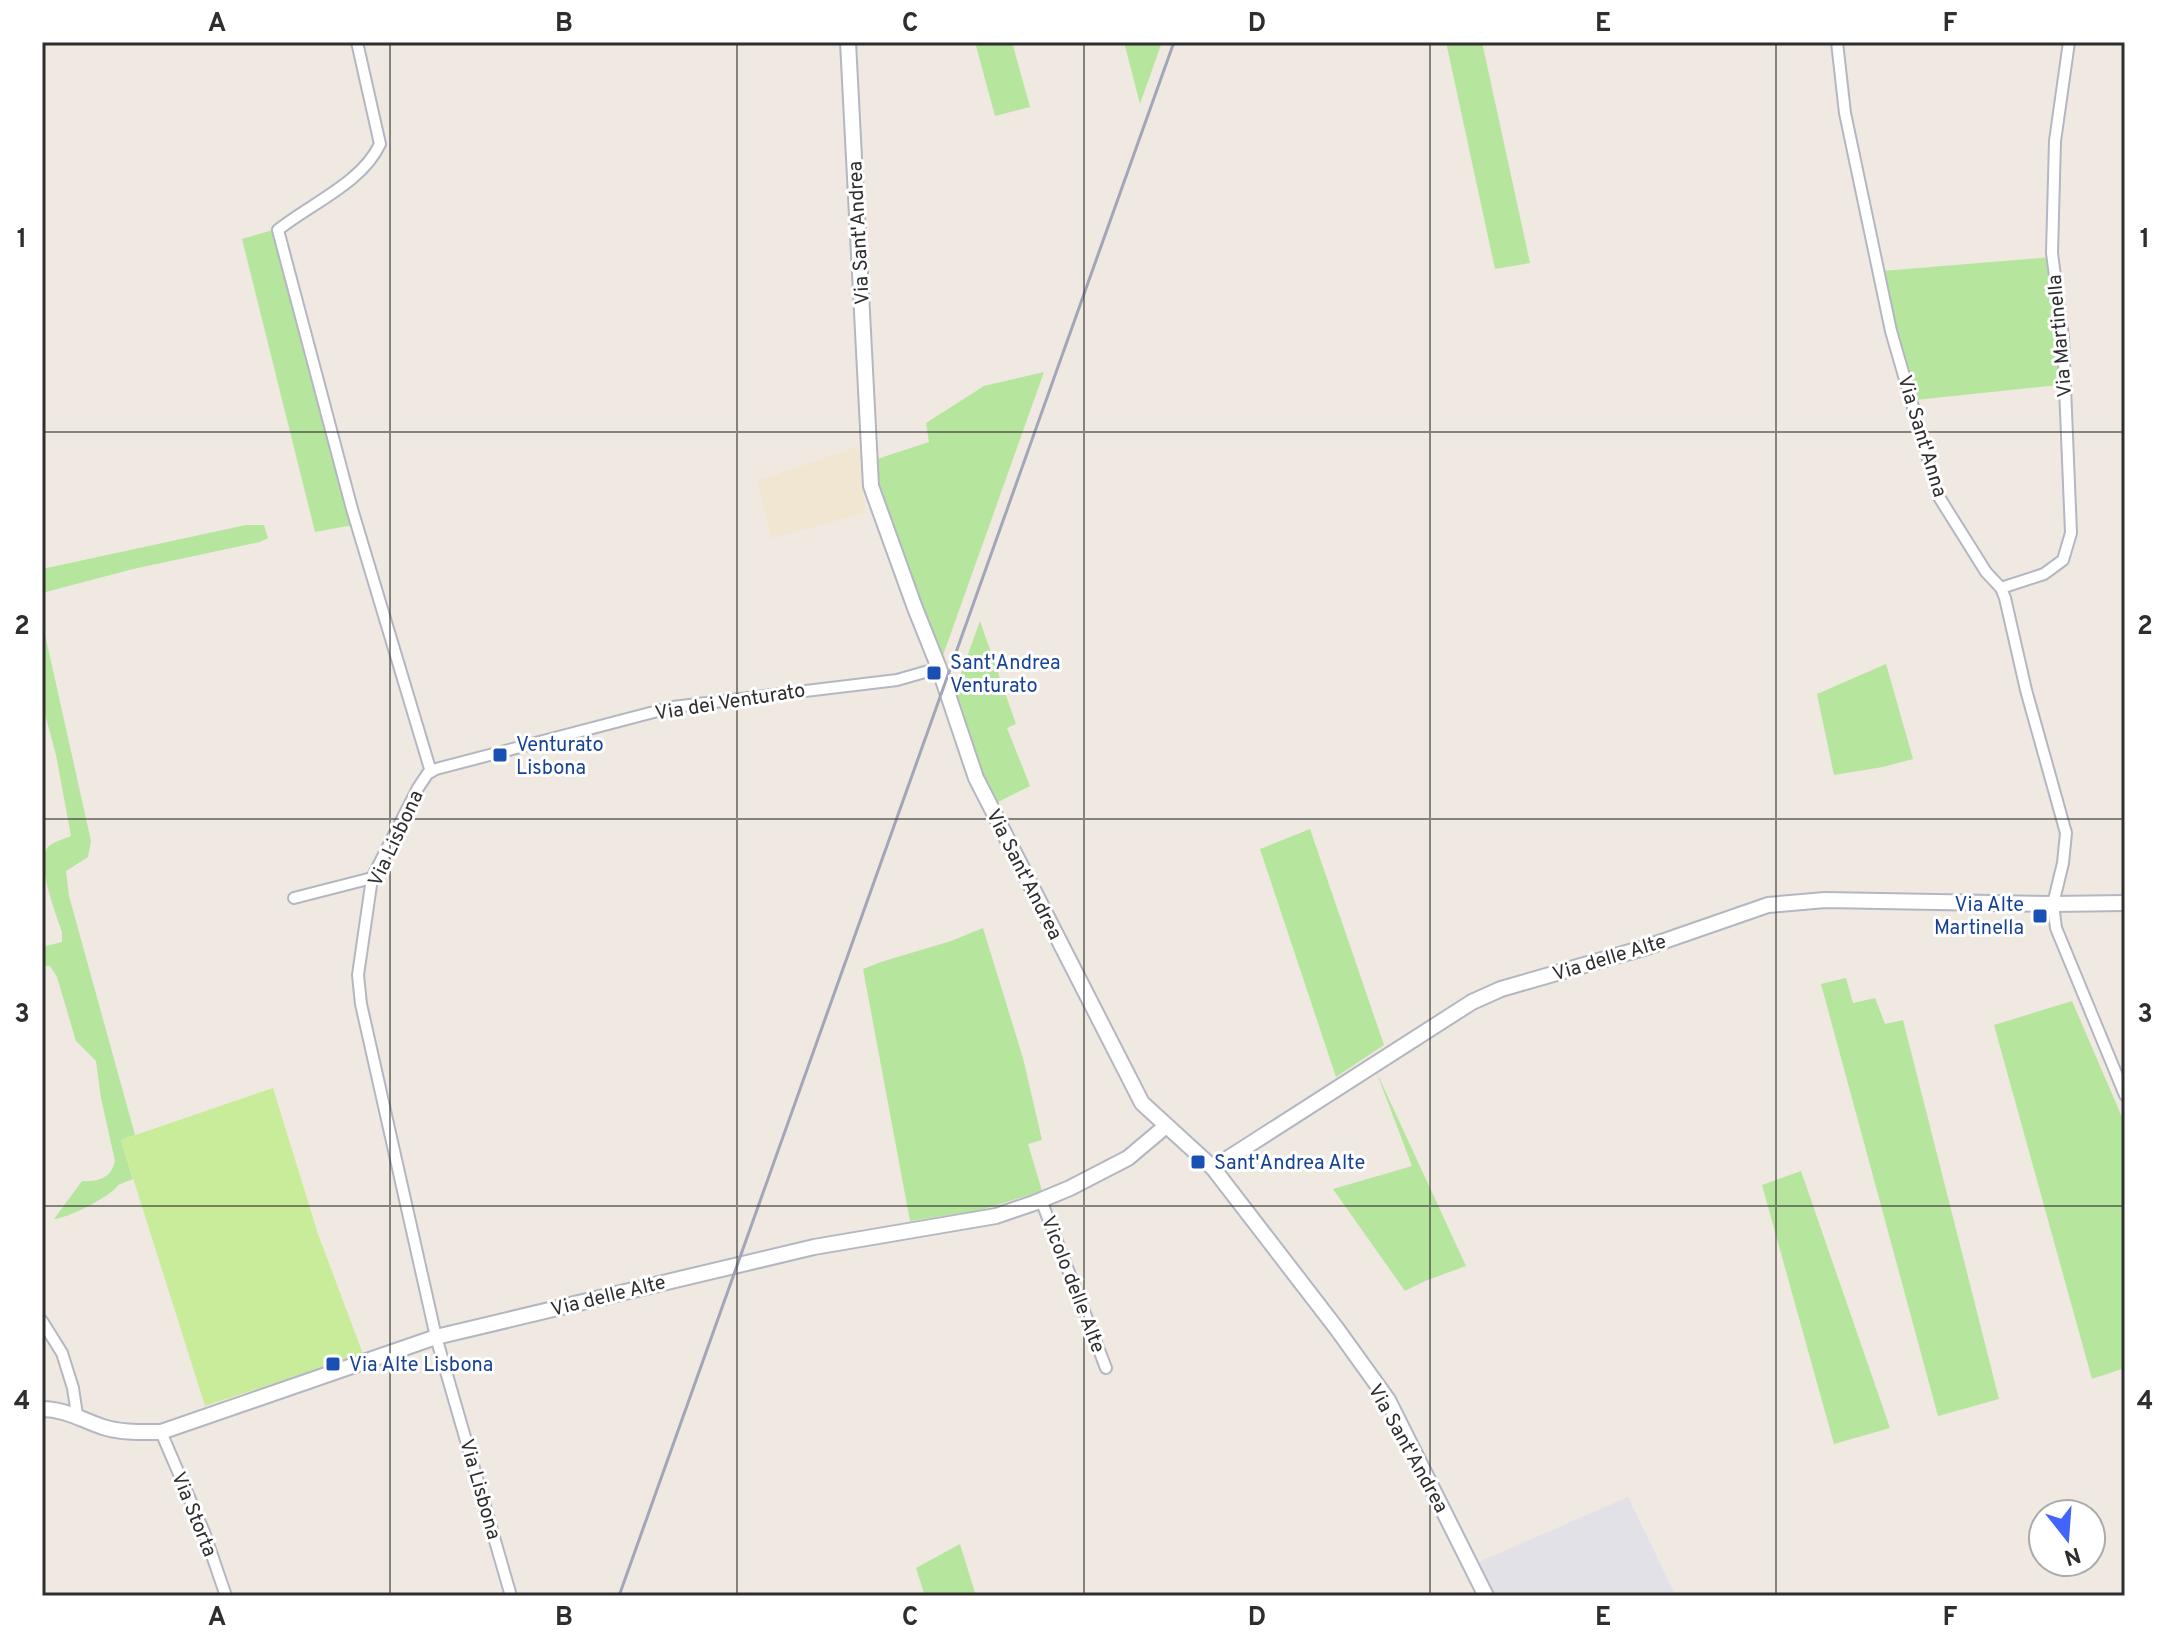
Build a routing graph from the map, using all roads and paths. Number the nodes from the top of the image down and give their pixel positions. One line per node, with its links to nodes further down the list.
1 (357, 42): 7 (street, Via Lisbona)
2 (848, 42): 6 (street, Via Sant'Andrea)
3 (1837, 42): 5 (street, Via Sant'Anna)
4 (2069, 42): 5 (street, Via Martinella)
5 (2001, 588): 11 (street, Via Sant'Anna)
6 (939, 668): 7 (street, Via dei Venturato); 13 (street, Via Sant'Andrea)
7 (431, 772): 8 (street, Via Lisbona)
8 (372, 878): 9 (street); 17 (street, Via Lisbona)
9 (294, 898)
10 (2125, 903): 11 (street, Via delle Alte)
11 (2053, 904): 12 (street); 14 (street, Via delle Alte)
12 (2125, 1095)
13 (1166, 1126): 14 (street, Via Sant'Andrea); 15 (street, Via delle Alte)
14 (1213, 1168): 24 (street, Via Sant'Andrea)
15 (1041, 1200): 17 (street, Via delle Alte); 18 (street, Vicolo delle Alte)
16 (42, 1321): 20 (street)
17 (436, 1337): 21 (street, Via delle Alte); 23 (street, Via Lisbona)
18 (1106, 1368)
19 (42, 1409): 20 (street, Via delle Alte)
20 (77, 1415): 21 (street, Via delle Alte)
21 (161, 1432): 22 (street, Via Storta)
22 (226, 1596)
23 (511, 1596)
24 (1486, 1596)

